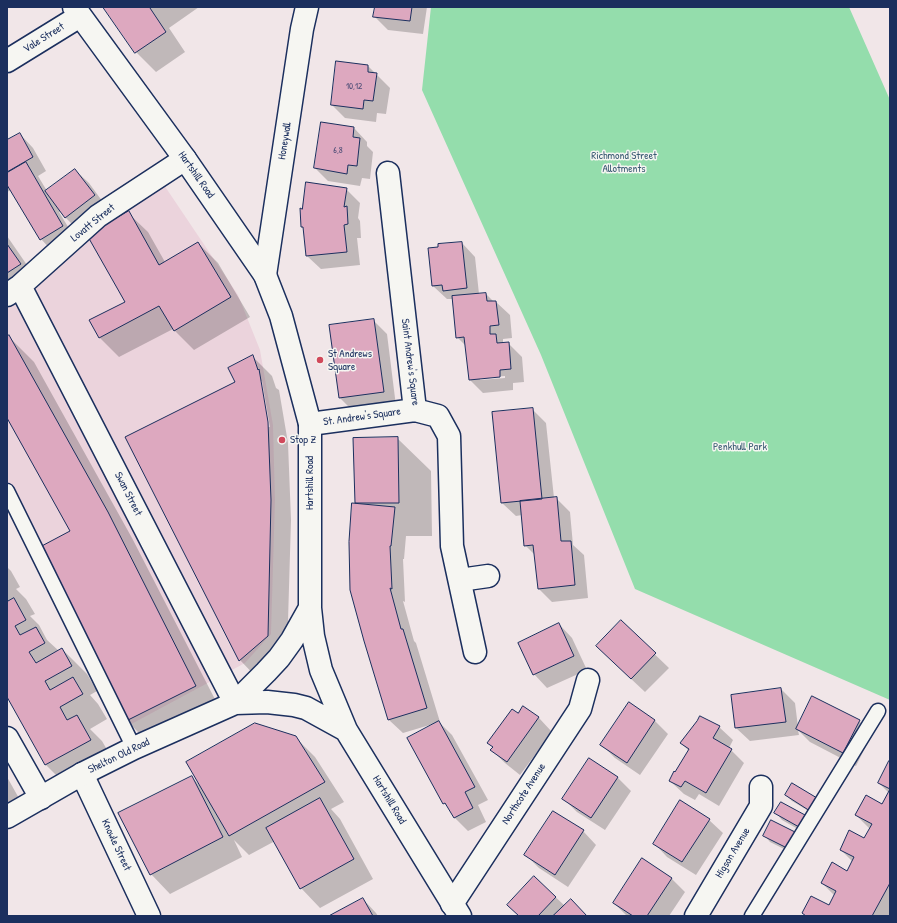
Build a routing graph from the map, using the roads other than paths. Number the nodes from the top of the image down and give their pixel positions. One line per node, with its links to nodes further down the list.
1 (307, 7): 6 (street, Honeywall)
2 (77, 11): 3 (street, Vale Street); 4 (street, Hartshill Road)
3 (7, 61)
4 (185, 159): 6 (street, Hartshill Road); 7 (street, Lovatt Street)
5 (388, 172): 8 (street, Saint Andrew's Square)
6 (265, 275): 9 (street, Hartshill Road)
7 (14, 291): 16 (street, Swan Street)
8 (415, 410): 9 (street, St. Andrew's Square); 12 (street, Saint Andrew's Square)
9 (310, 424): 13 (street, Hartshill Road)
10 (7, 491): 20 (lane)
11 (488, 576): 12 (street)
12 (460, 580): 14 (street, Saint Andrew's Square)
13 (310, 608): 16 (street, Shelton Old Road); 18 (street, Hartshill Road)
14 (476, 652)
15 (588, 680): 25 (street, Northcote Avenue)
16 (235, 702): 18 (street, Shelton Old Road); 20 (street, Shelton Old Road)
17 (878, 711): 28 (lane)
18 (346, 730): 25 (street, Hartshill Road)
19 (7, 738): 23 (street)
20 (134, 748): 21 (street, Shelton Old Road)
21 (82, 774): 23 (street, Shelton Old Road); 26 (street, Knowle Street)
22 (761, 787): 27 (street, Higson Avenue)
23 (41, 798): 24 (street, Shelton Old Road)
24 (7, 817)
25 (456, 910)
26 (150, 916)
27 (696, 916)
28 (752, 916)

